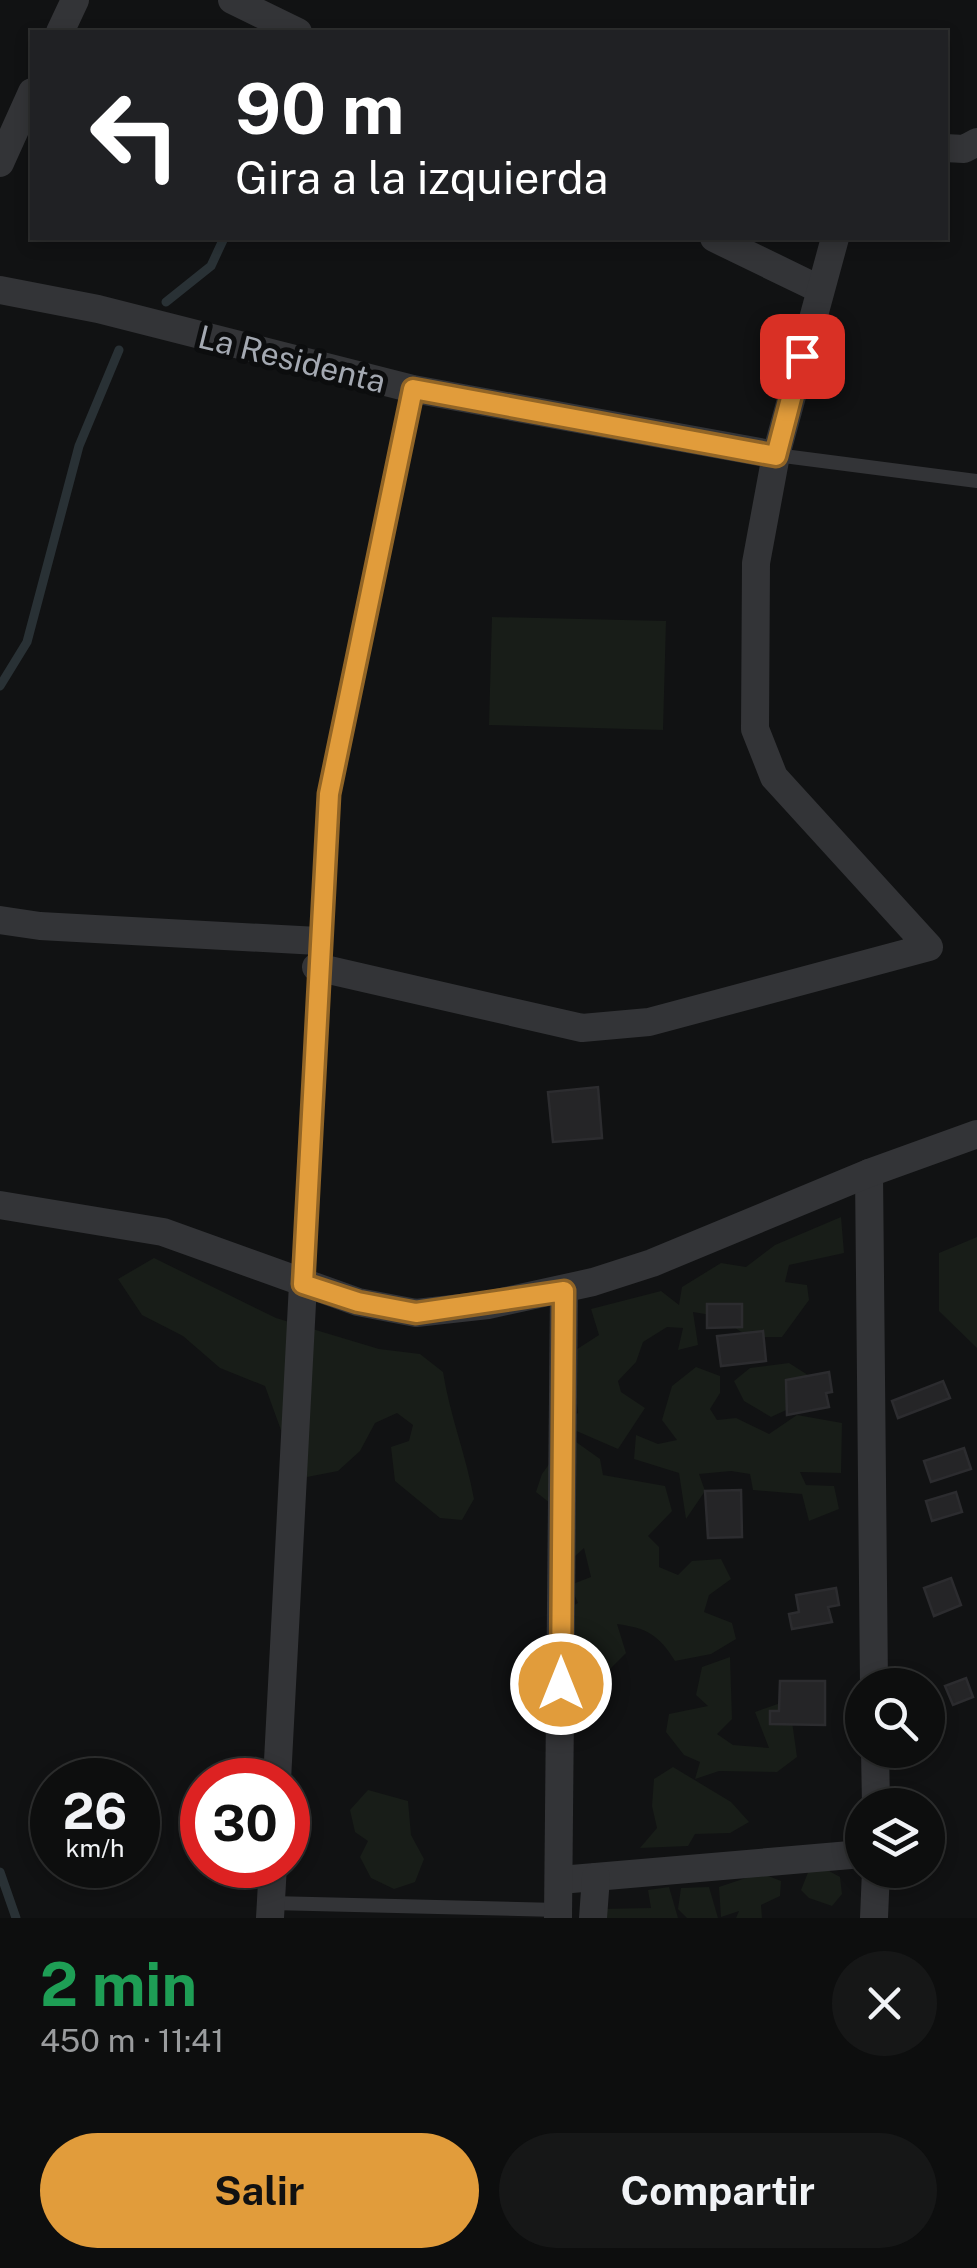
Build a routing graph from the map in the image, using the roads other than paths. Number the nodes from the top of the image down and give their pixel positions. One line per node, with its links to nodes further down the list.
1 (75, 0): 3 (street)
2 (232, 0): 4 (street)
3 (61, 30)
4 (294, 30)
5 (30, 96): 8 (street)
6 (977, 142): 7 (street)
7 (948, 148)
8 (0, 163)
9 (718, 240): 11 (street)
10 (834, 240): 11 (street)
11 (819, 289): 14 (street)
12 (0, 290): 13 (street, La Residenta)
13 (413, 389): 14 (street, La Residenta); 17 (lane)
14 (776, 456): 15 (lane); 17 (street)
15 (977, 481)
16 (0, 920): 17 (street)
17 (317, 954): 21 (lane)
18 (977, 1134): 19 (street)
19 (869, 1173): 22 (street); 23 (street)
20 (0, 1205): 21 (street)
21 (303, 1284): 22 (street); 24 (street)
22 (564, 1291): 27 (street)
23 (874, 1668)
24 (278, 1758)
25 (845, 1855): 26 (street)
26 (596, 1876): 27 (street); 31 (street)
27 (560, 1880): 30 (street)
28 (875, 1888): 32 (street)
29 (270, 1910): 30 (lane)
30 (558, 1914)
31 (593, 1918)
32 (874, 1918)

